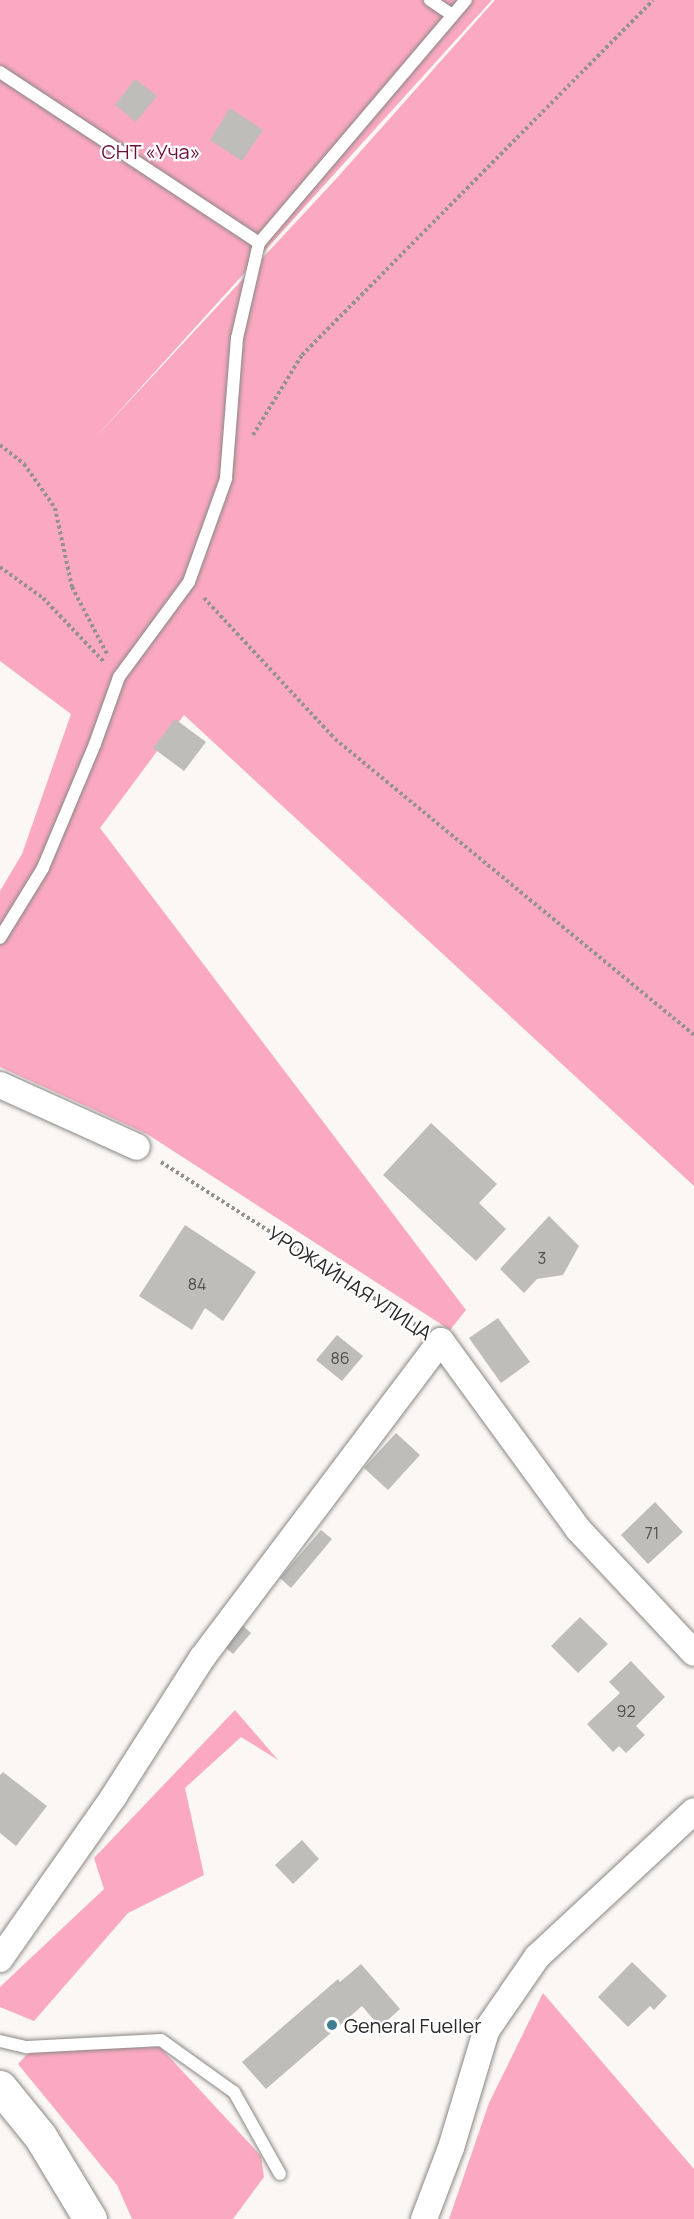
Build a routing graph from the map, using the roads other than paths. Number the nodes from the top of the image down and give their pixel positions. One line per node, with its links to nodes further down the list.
1 (430, 0): 3 (lane)
2 (466, 0): 3 (lane)
3 (452, 15): 5 (lane)
4 (0, 72): 5 (lane)
5 (259, 243): 6 (lane)
6 (0, 938)
7 (0, 1085): 8 (street)
8 (137, 1147)
9 (694, 1653): 11 (street, УРОЖАЙНАЯ УЛИЦА)
10 (694, 1811): 16 (street)
11 (0, 1959)
12 (0, 2041): 14 (lane)
13 (0, 2087): 15 (main road)
14 (280, 2174)
15 (90, 2219)
16 (424, 2219)

